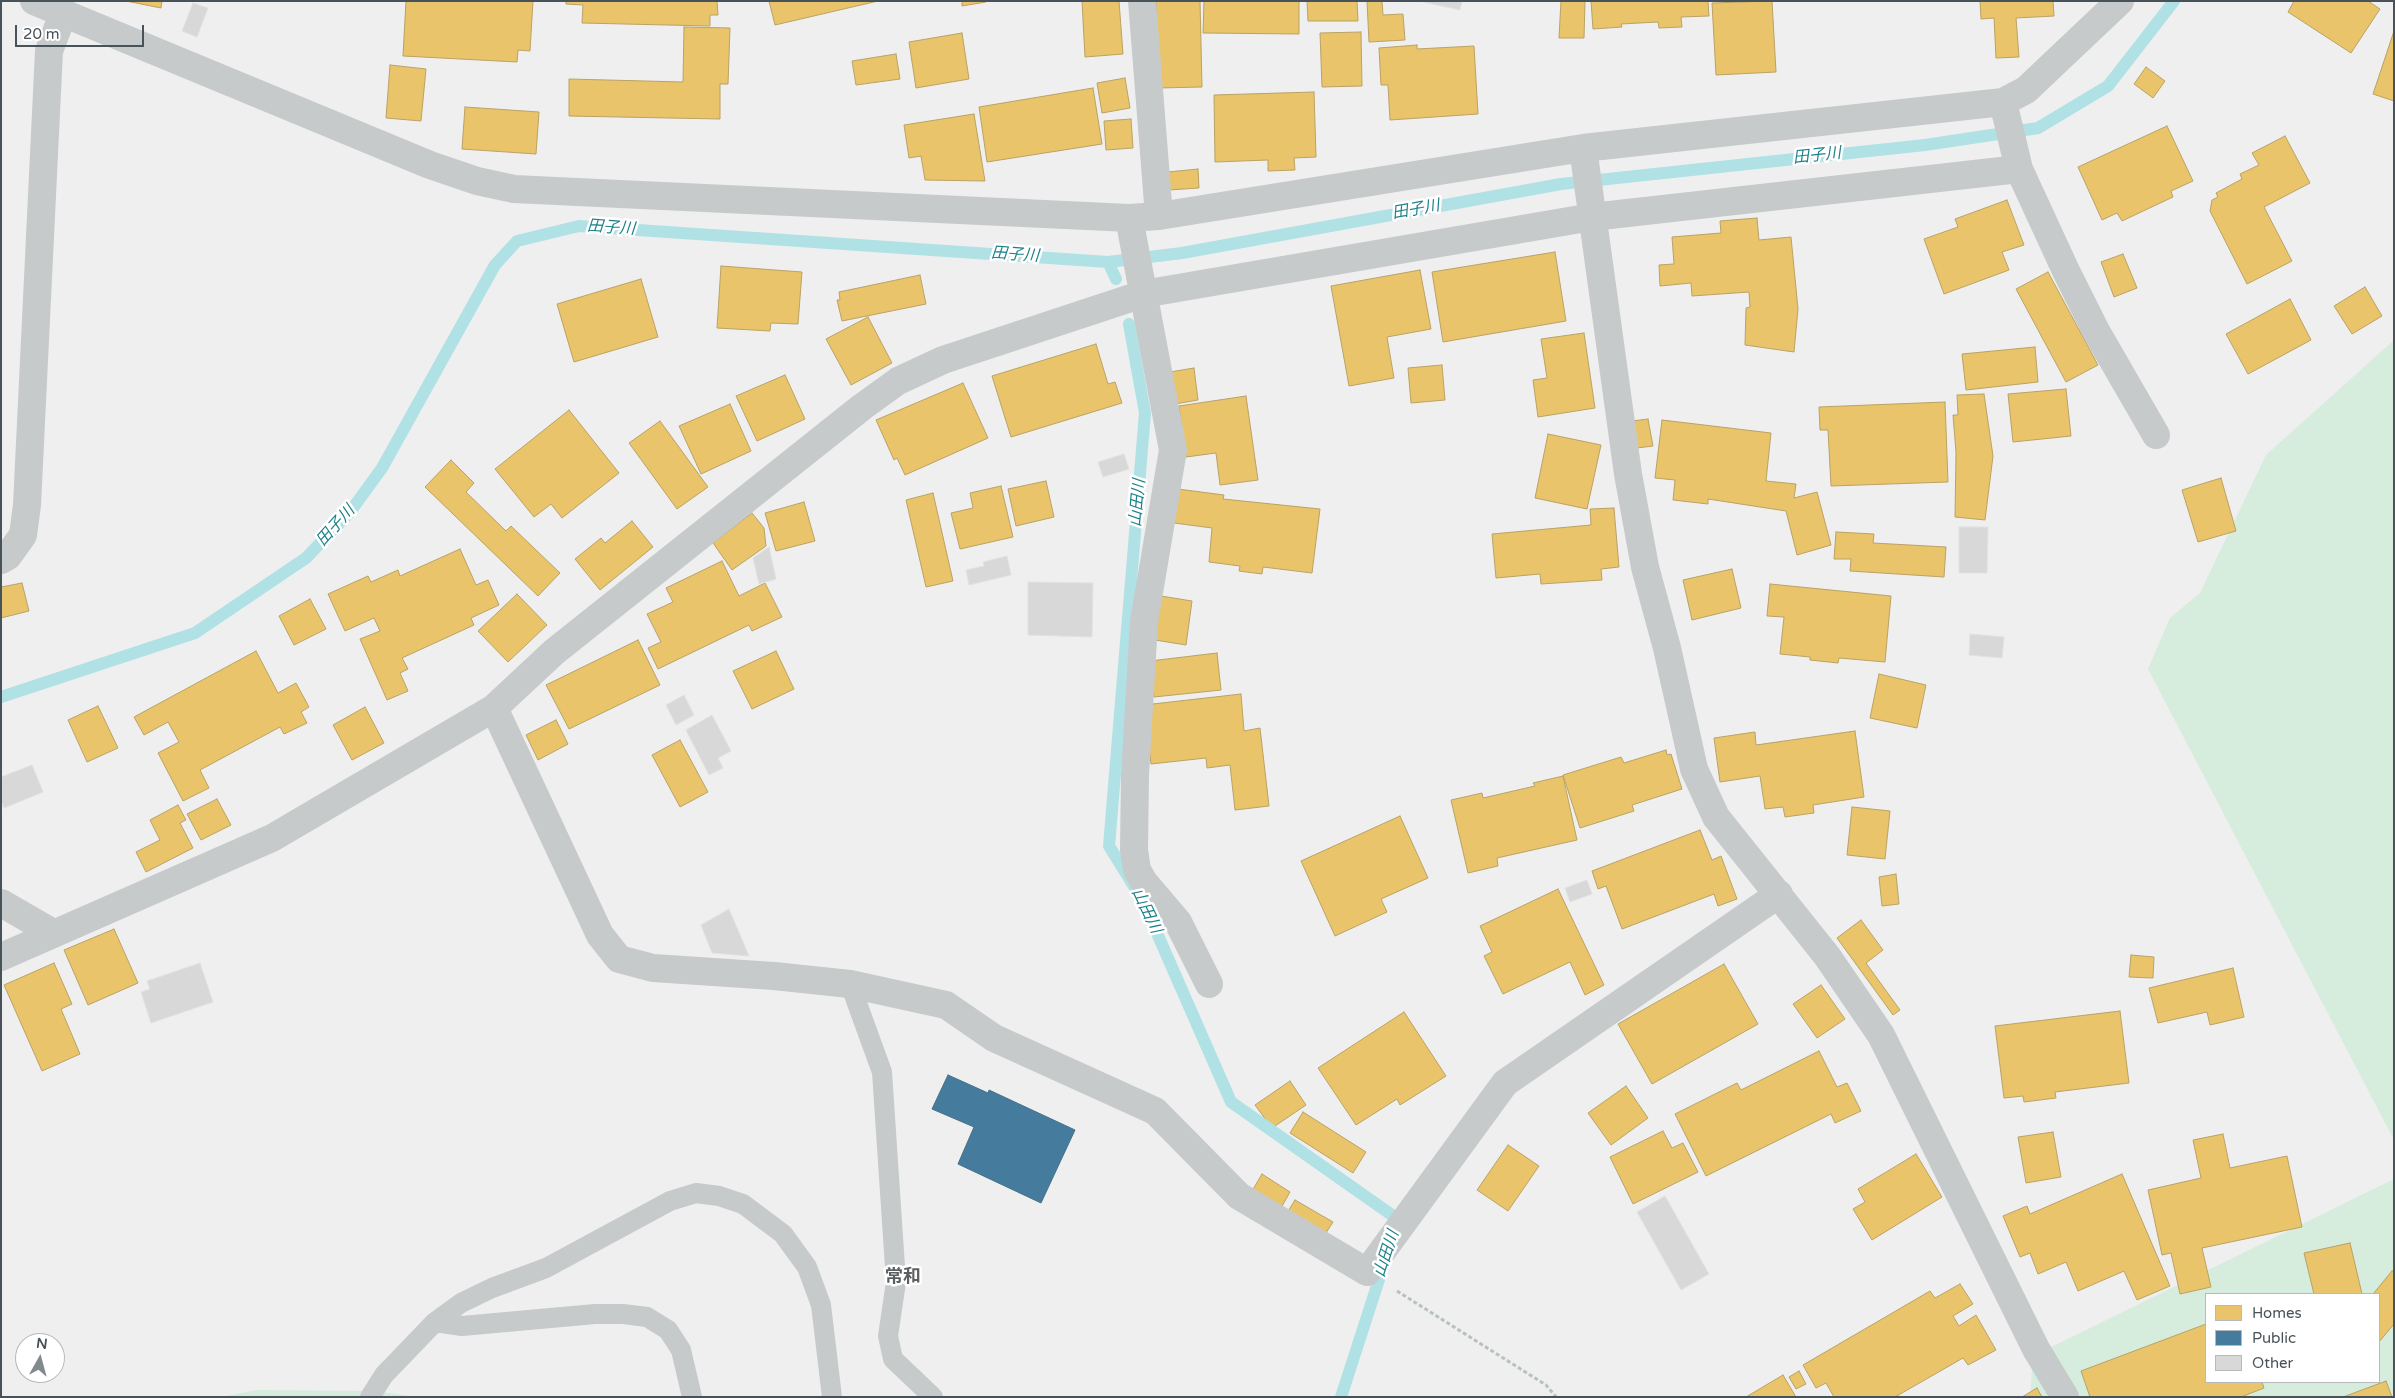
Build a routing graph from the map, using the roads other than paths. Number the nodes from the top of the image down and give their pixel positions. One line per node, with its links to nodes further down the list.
1 (34, 1): 4 (street)
2 (1142, 1): 9 (street)
3 (2113, 4): 5 (street)
4 (63, 14): 10 (street); 13 (street)
5 (2005, 110): 6 (street); 7 (street)
6 (1584, 156): 8 (street); 9 (street)
7 (2018, 164): 8 (street); 12 (street)
8 (1591, 209): 11 (street); 15 (street)
9 (1159, 216): 10 (street)
10 (1130, 226): 11 (street)
11 (1142, 286): 14 (street); 20 (street)
12 (2156, 435)
13 (1, 560)
14 (494, 708): 17 (street); 19 (street)
15 (1779, 894): 19 (street); 26 (street)
16 (1, 903): 17 (street)
17 (53, 932): 18 (street)
18 (1, 957)
19 (850, 984): 25 (lane)
20 (1209, 984)
21 (435, 1322): 22 (lane); 23 (lane); 24 (lane)
22 (370, 1397)
23 (692, 1397)
24 (832, 1397)
25 (933, 1397)
26 (2065, 1397)

